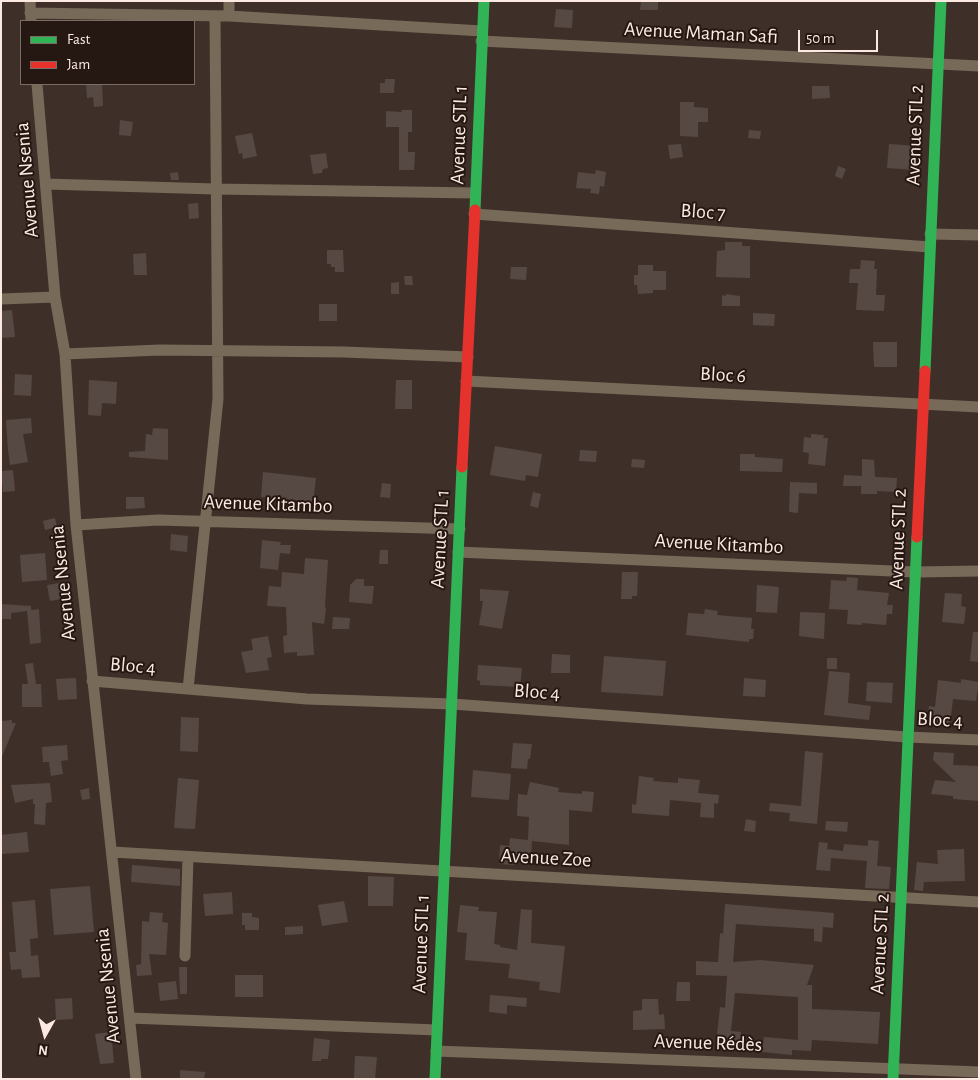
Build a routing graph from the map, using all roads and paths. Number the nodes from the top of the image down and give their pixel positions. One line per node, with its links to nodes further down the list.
1 (229, 1): 6 (street)
2 (484, 1): 7 (street, Avenue STL 1)
3 (941, 1): 8 (street, Avenue STL 2)
4 (30, 12): 5 (street, Avenue Maman Safi)
5 (214, 16): 6 (street, Avenue Maman Safi); 12 (street)
6 (229, 16): 7 (street, Avenue Maman Safi)
7 (482, 36): 8 (street, Avenue Maman Safi); 13 (street, Avenue STL 1)
8 (937, 63): 9 (street, Avenue Maman Safi); 15 (street, Avenue STL 2)
9 (979, 66)
10 (37, 85): 11 (street, Avenue Nsenia)
11 (46, 184): 12 (street); 18 (street, Avenue Nsenia)
12 (215, 189): 13 (street); 20 (street)
13 (475, 193): 14 (street, Avenue STL 1)
14 (474, 214): 17 (street, Bloc 7); 22 (street, Avenue STL 1)
15 (930, 234): 16 (street); 17 (street, Avenue STL 2)
16 (979, 235)
17 (930, 247): 24 (street, Avenue STL 2)
18 (55, 297): 19 (street); 21 (street, Avenue Nsenia)
19 (1, 299)
20 (219, 350): 21 (street); 22 (street); 26 (street)
21 (65, 354): 27 (street, Avenue Nsenia)
22 (468, 357): 23 (street, Avenue STL 1)
23 (466, 381): 24 (street, Bloc 6); 28 (street, Avenue STL 1)
24 (922, 403): 25 (street, Bloc 6); 31 (street, Avenue STL 2)
25 (979, 407)
26 (207, 521): 27 (street, Avenue Kitambo); 28 (street, Avenue Kitambo); 33 (street)
27 (76, 525): 32 (street, Avenue Nsenia)
28 (460, 529): 29 (street, Avenue STL 1)
29 (458, 552): 31 (street, Avenue Kitambo); 34 (street, Avenue STL 1)
30 (979, 571): 31 (street, Avenue Kitambo)
31 (915, 572): 35 (street, Avenue STL 2)
32 (92, 681): 33 (street, Bloc 4); 37 (street, Avenue Nsenia)
33 (188, 689): 34 (street, Bloc 4)
34 (452, 704): 35 (street, Bloc 4); 39 (street, Avenue STL 1)
35 (907, 737): 36 (street, Bloc 4); 40 (street, Avenue STL 2)
36 (979, 740)
37 (112, 852): 38 (street, Avenue Zoe); 43 (street, Avenue Nsenia)
38 (188, 857): 39 (street, Avenue Zoe); 42 (street)
39 (443, 871): 40 (street, Avenue Zoe); 44 (street, Avenue STL 1)
40 (901, 897): 41 (street, Avenue Zoe); 47 (street, Avenue STL 2)
41 (979, 902)
42 (185, 956)
43 (130, 1018): 44 (street); 48 (street, Avenue Nsenia)
44 (437, 1030): 45 (street, Avenue STL 1)
45 (436, 1051): 47 (street, Avenue Rédès); 49 (street, Avenue STL 1)
46 (979, 1072): 47 (street, Avenue Rédès)
47 (893, 1074)
48 (136, 1079)
49 (435, 1079)

